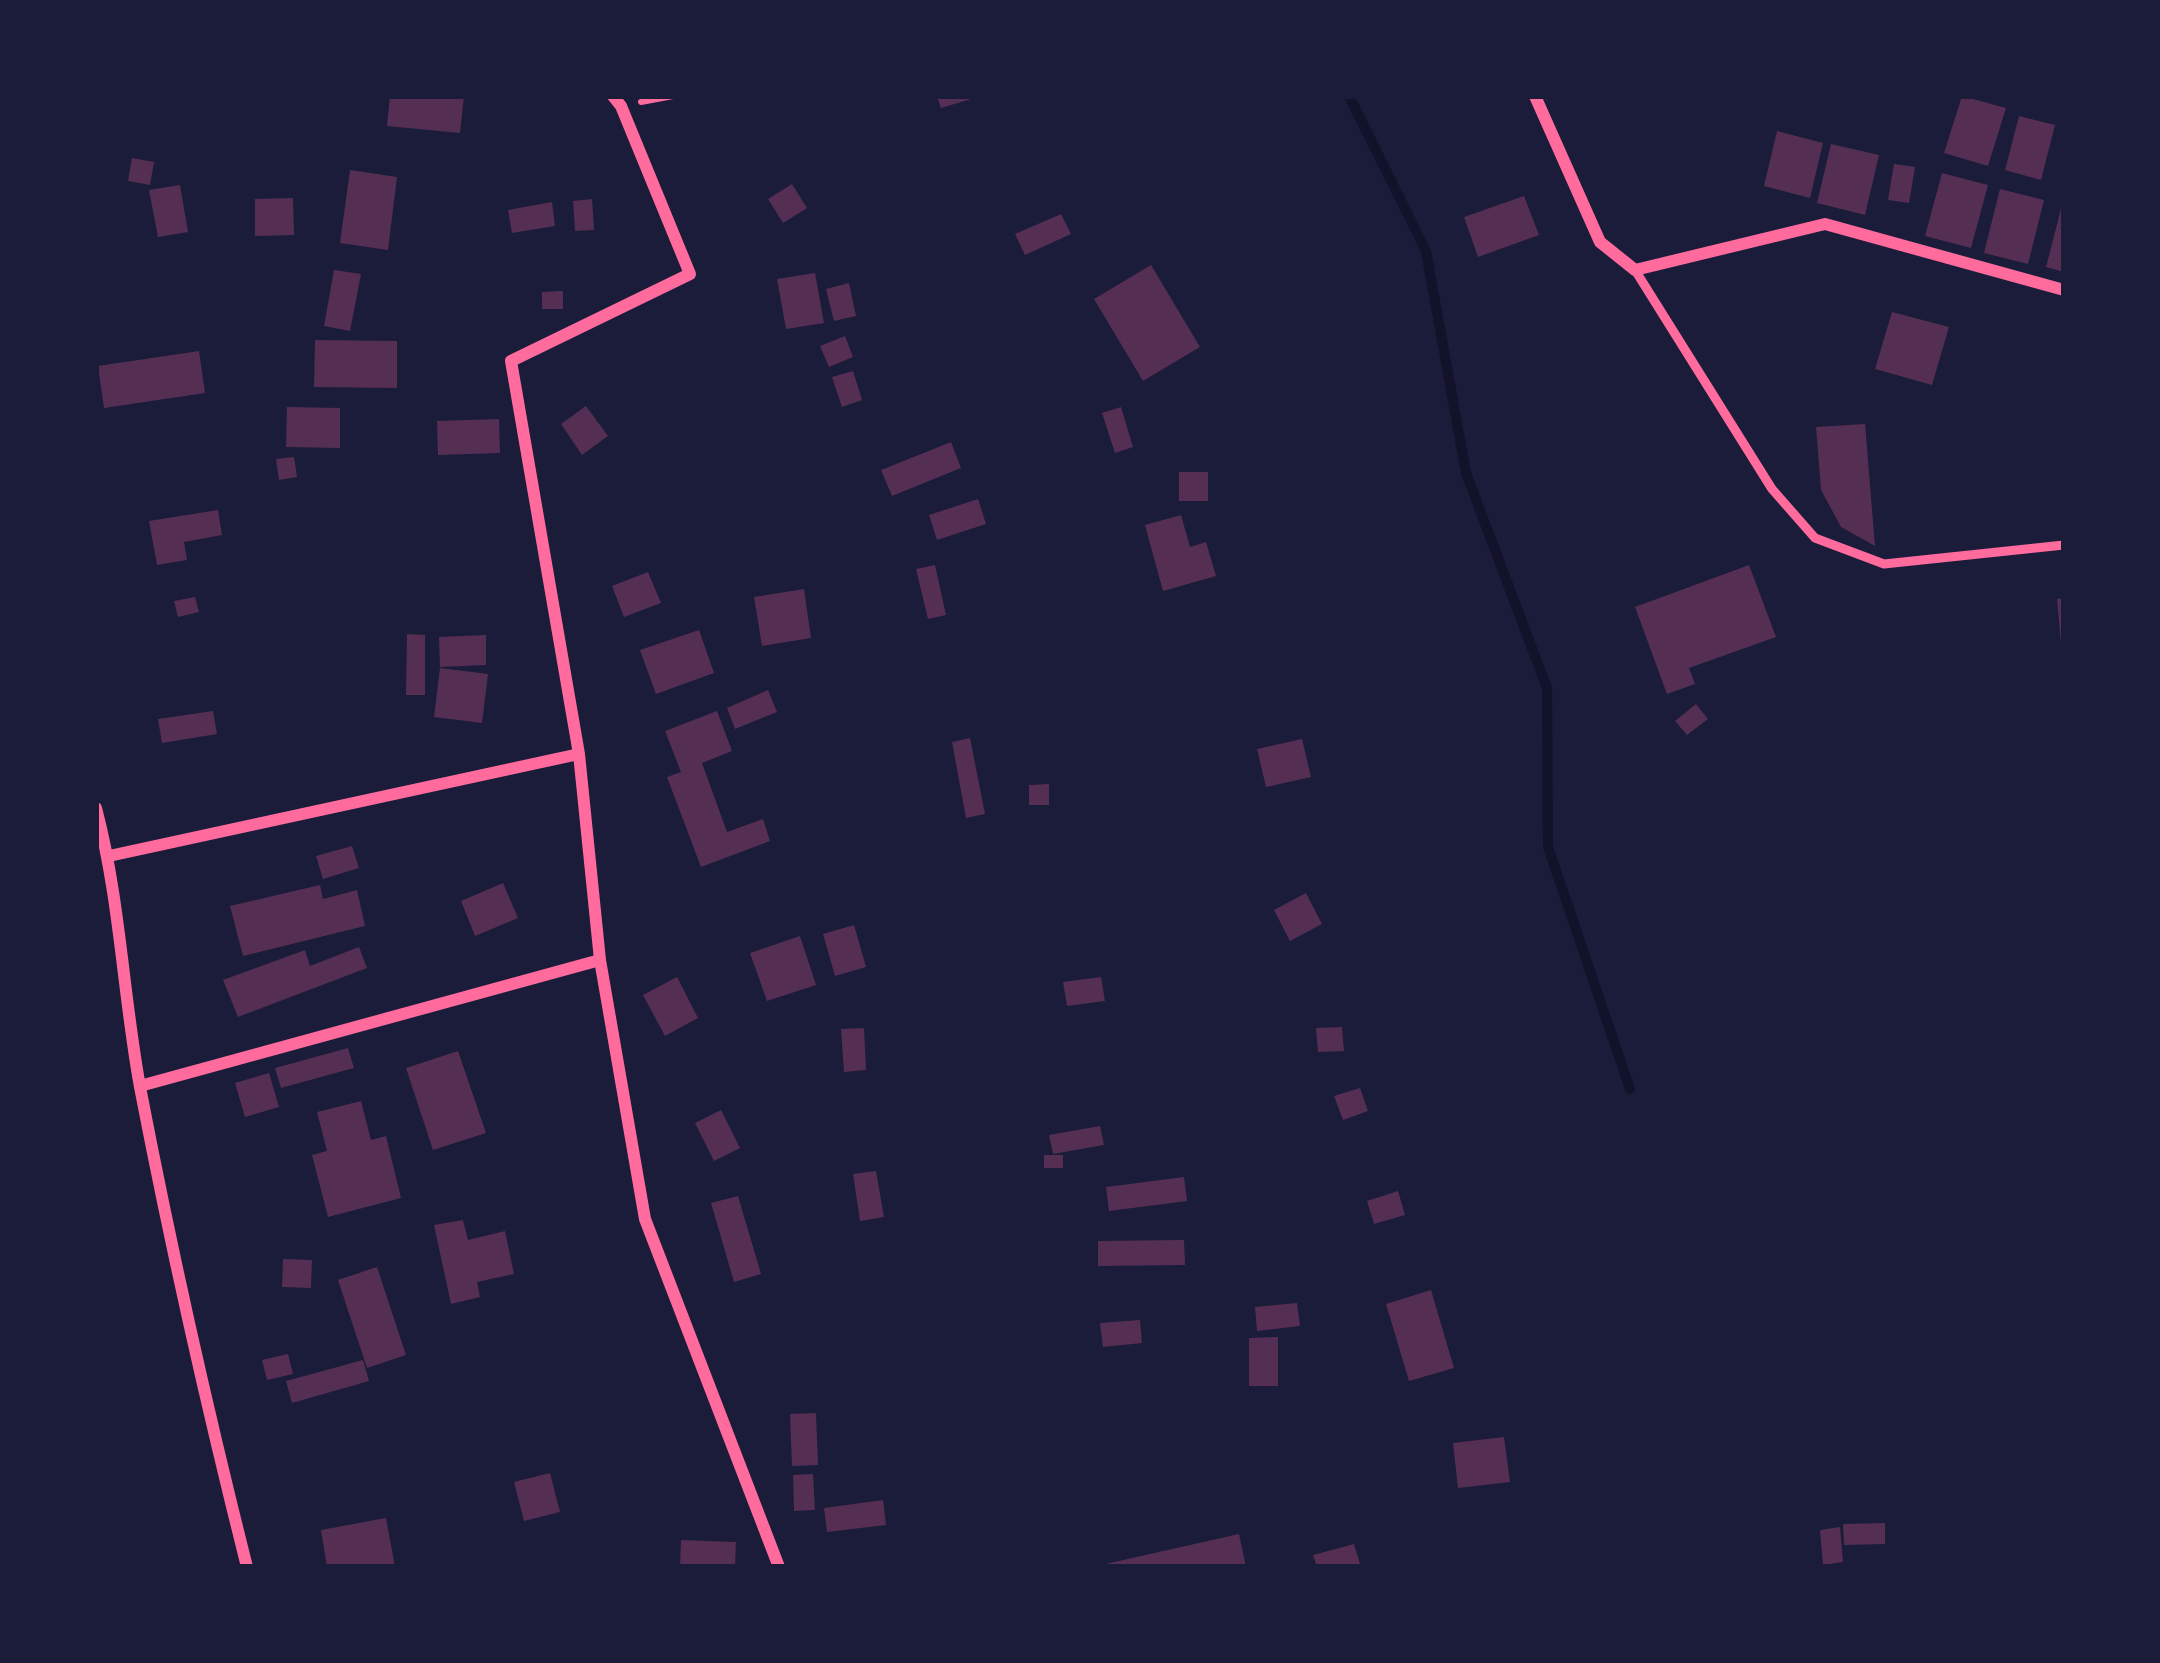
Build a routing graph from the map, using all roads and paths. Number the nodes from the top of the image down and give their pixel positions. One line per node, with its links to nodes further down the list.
1 (613, 96): 6 (street)
2 (1535, 96): 3 (street)
3 (1635, 269): 4 (street); 5 (lane)
4 (2064, 290)
5 (2064, 545)
6 (580, 754): 8 (street); 9 (street)
7 (96, 808): 8 (street)
8 (109, 856): 10 (street)
9 (600, 960): 10 (street); 12 (street)
10 (140, 1086): 11 (street)
11 (247, 1567)
12 (779, 1567)

